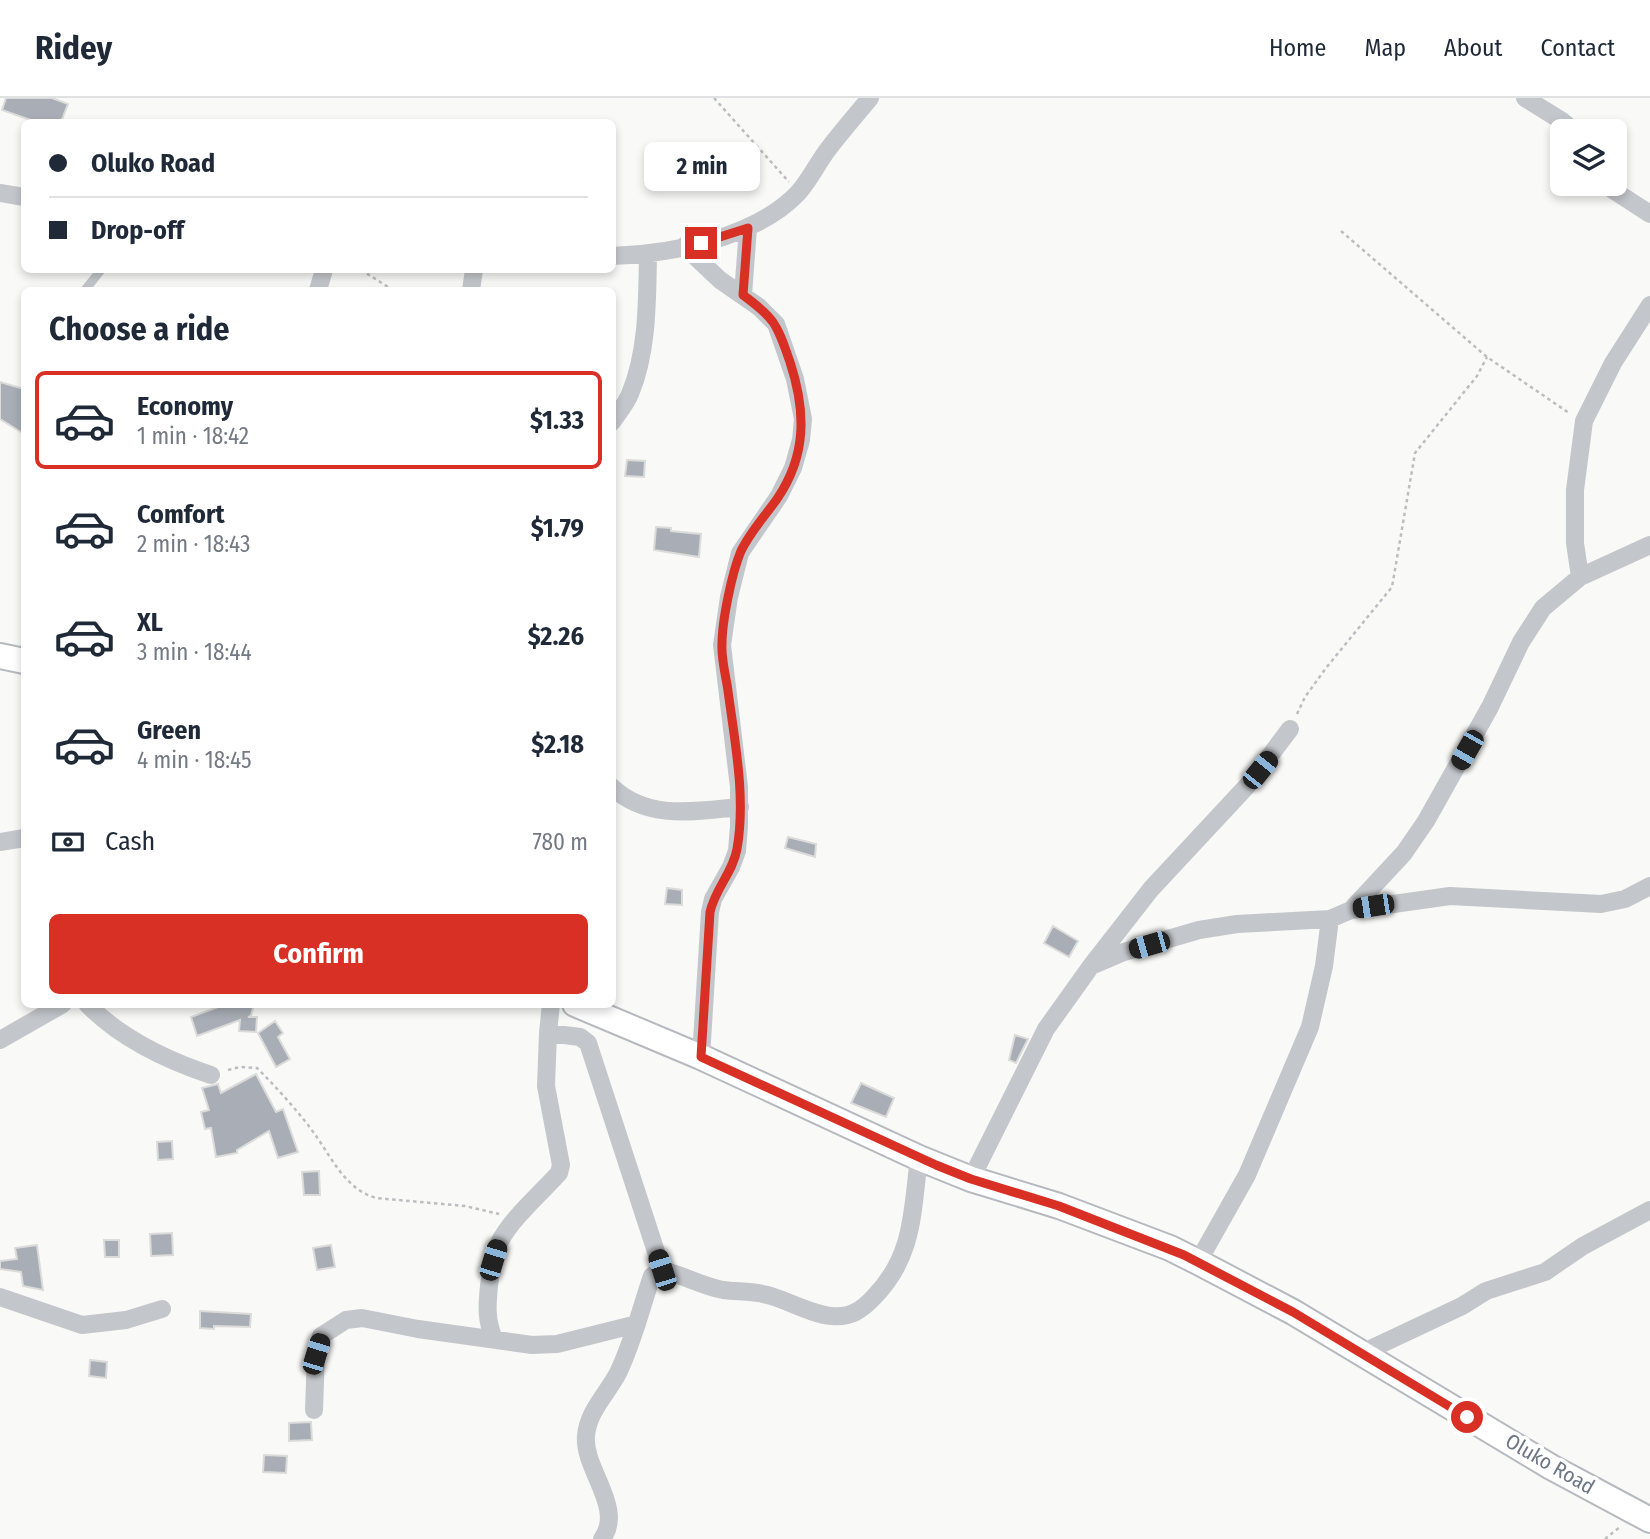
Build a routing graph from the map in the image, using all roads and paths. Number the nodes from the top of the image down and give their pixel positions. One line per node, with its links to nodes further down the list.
1 (714, 98): 6 (path)
2 (870, 98): 6 (street)
3 (1525, 98): 4 (street)
4 (1559, 119)
5 (0, 193): 7 (street)
6 (798, 193): 10 (street)
7 (21, 196)
8 (1622, 196): 9 (street)
9 (1650, 214)
10 (748, 228): 12 (street); 19 (street)
11 (1341, 231): 21 (path)
12 (684, 246): 13 (street); 19 (street)
13 (648, 255): 14 (street); 22 (street)
14 (616, 256)
15 (99, 273): 17 (lane)
16 (366, 273): 18 (path)
17 (87, 287)
18 (388, 287)
19 (743, 295): 30 (street)
20 (1650, 305): 23 (street)
21 (1487, 357): 23 (path); 28 (path)
22 (616, 416)
23 (1584, 421): 25 (street)
24 (1650, 545): 25 (street)
25 (1580, 577): 34 (street)
26 (0, 656): 27 (main road)
27 (21, 660)
28 (1290, 729): 36 (street)
29 (616, 791): 30 (street)
30 (740, 807): 43 (street)
31 (21, 838): 32 (street)
32 (0, 842)
33 (1650, 886): 34 (street)
34 (1351, 910): 35 (street)
35 (1330, 919): 36 (street); 49 (street)
36 (1091, 966): 46 (street)
37 (55, 1008): 42 (street)
38 (91, 1008): 44 (street)
39 (551, 1008): 41 (street)
40 (585, 1008): 43 (main road, Oluko Road)
41 (548, 1032): 48 (street); 50 (street)
42 (0, 1040)
43 (701, 1057): 45 (main road, Oluko Road)
44 (211, 1075): 48 (path)
45 (919, 1158): 46 (main road, Oluko Road); 50 (street)
46 (971, 1179): 49 (main road, Oluko Road)
47 (1650, 1210): 55 (street)
48 (518, 1219): 54 (street)
49 (1198, 1262): 55 (main road, Oluko Road)
50 (662, 1270): 53 (street)
51 (0, 1297): 52 (street)
52 (162, 1309)
53 (637, 1324): 54 (street); 58 (street)
54 (494, 1339): 56 (street)
55 (1360, 1354): 57 (main road, Oluko Road)
56 (314, 1410)
57 (1650, 1520)
58 (602, 1539)

